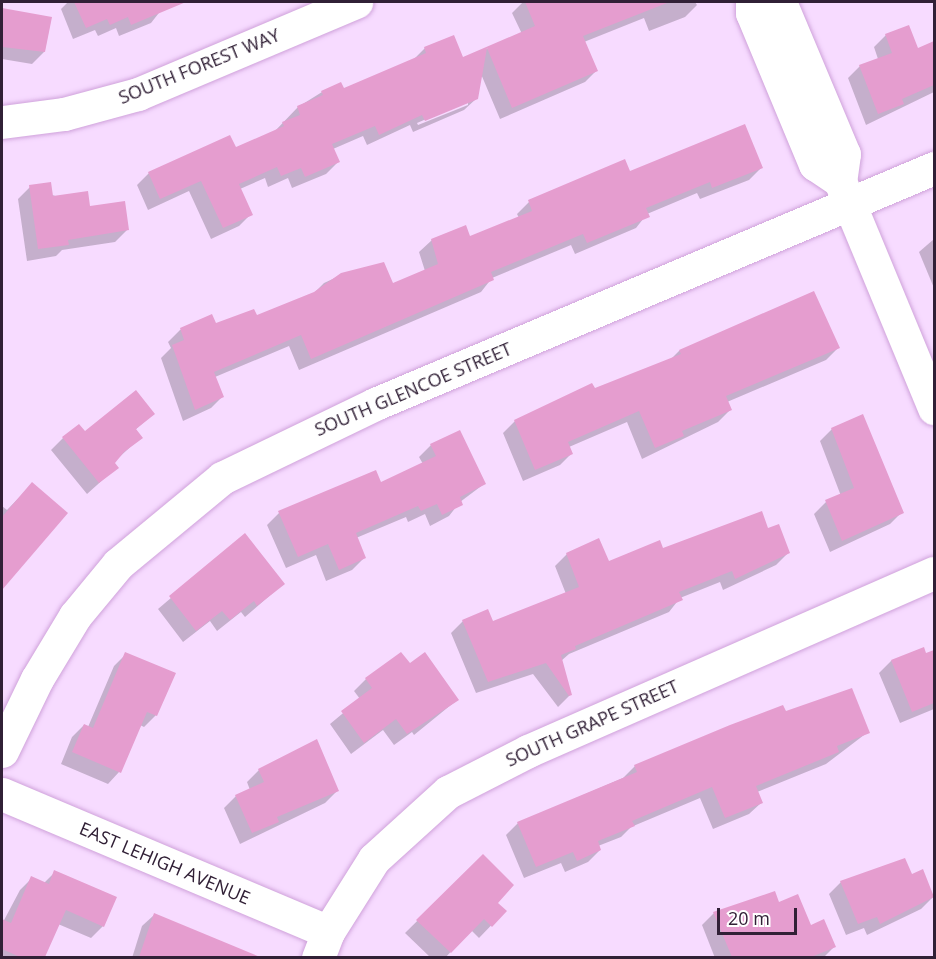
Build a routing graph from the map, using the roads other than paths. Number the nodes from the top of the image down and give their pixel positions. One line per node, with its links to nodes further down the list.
1 (356, 2): 4 (street, SOUTH FOREST WAY)
2 (752, 2): 6 (street)
3 (780, 2): 6 (street)
4 (2, 122)
5 (934, 168): 6 (street, SOUTH GLENCOE STREET)
6 (845, 192): 7 (street); 9 (street, SOUTH GLENCOE STREET)
7 (934, 408)
8 (934, 573): 11 (street, SOUTH GRAPE STREET)
9 (2, 751)
10 (2, 794): 11 (street, EAST LEHIGH AVENUE)
11 (323, 945)

